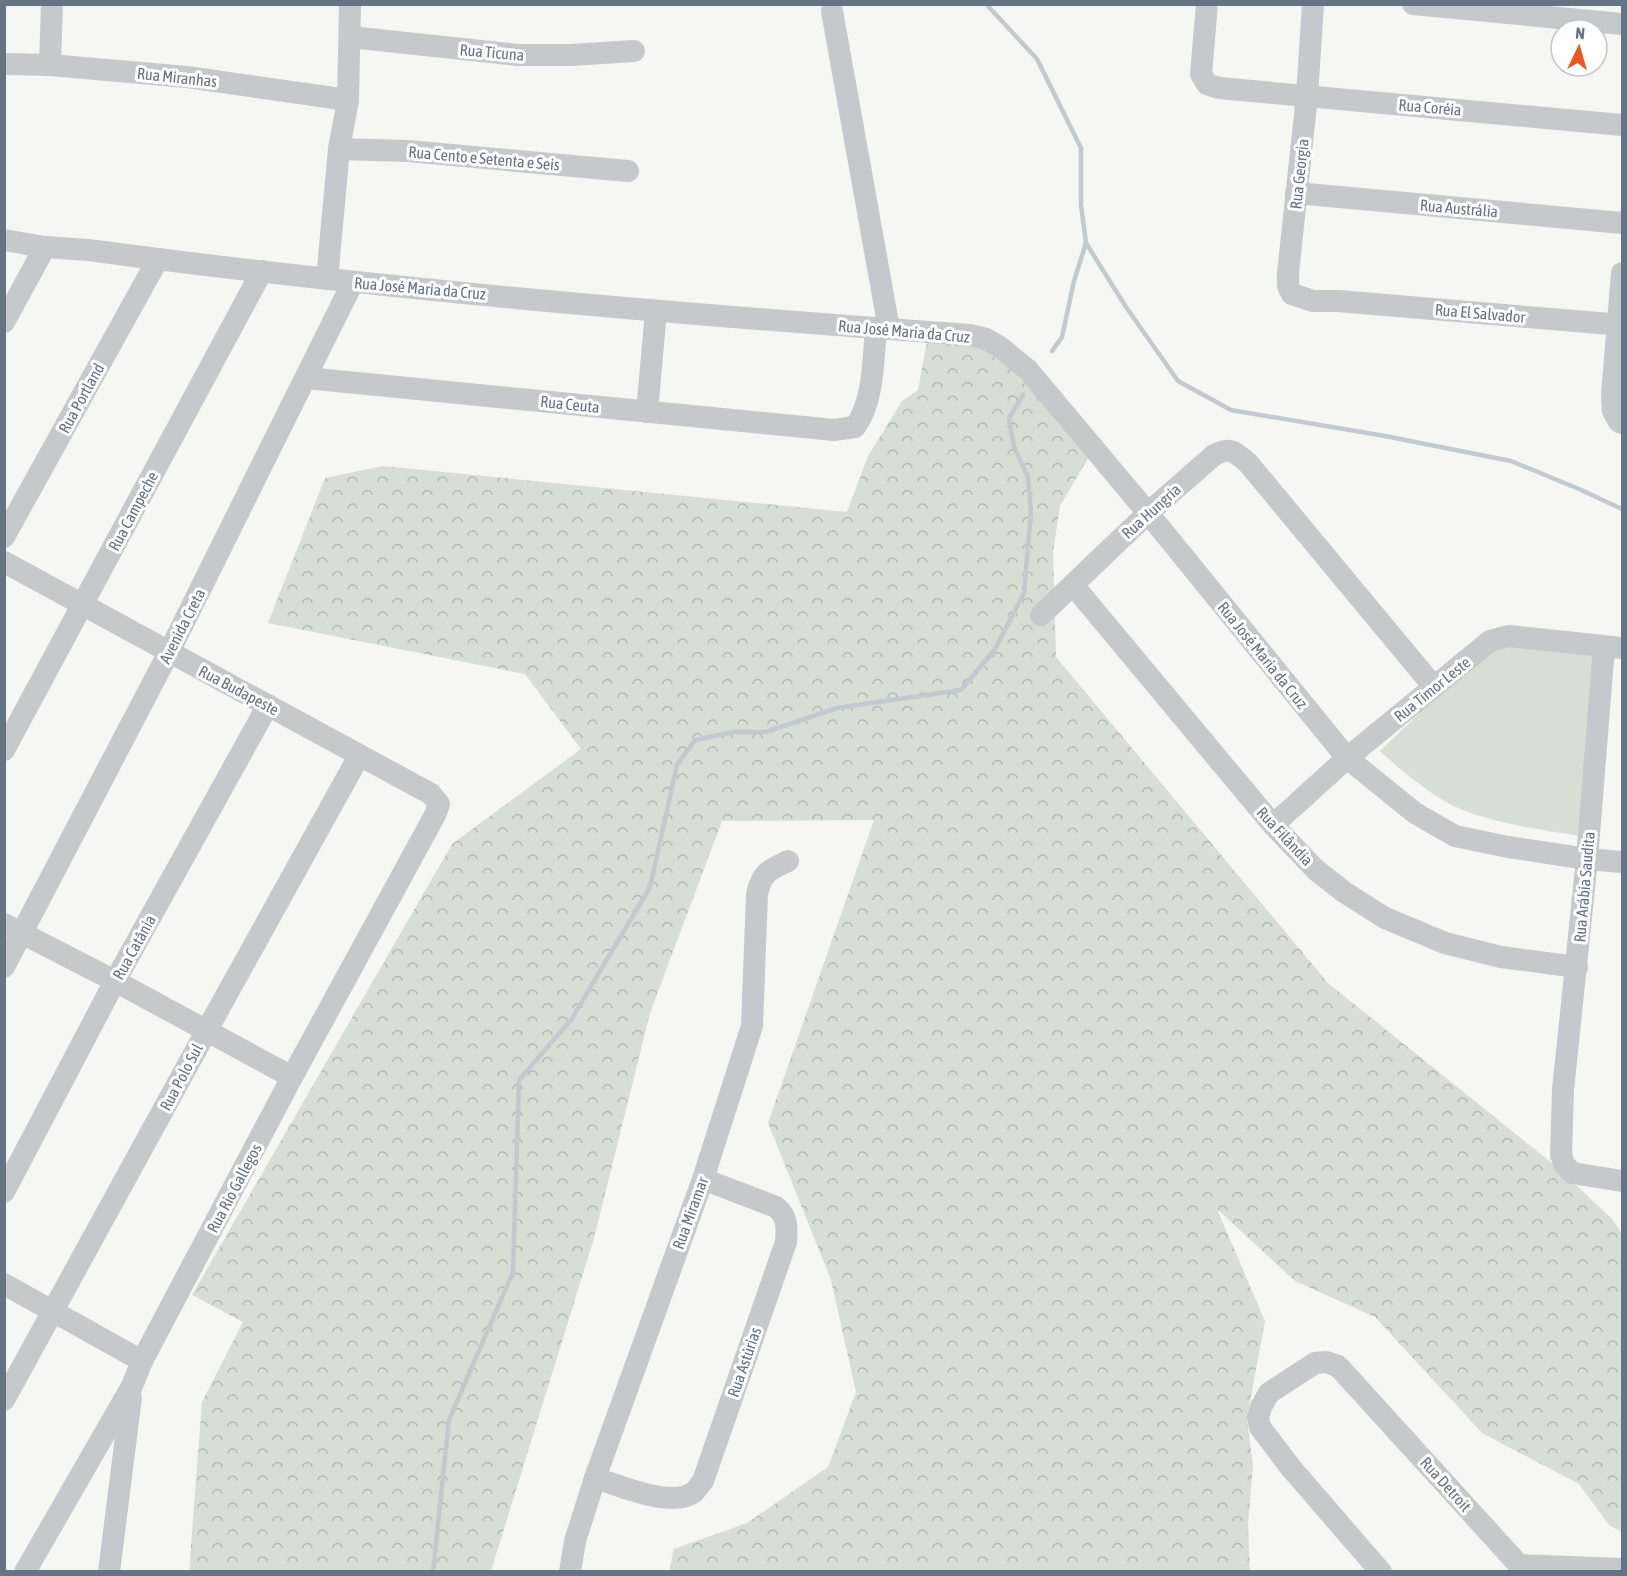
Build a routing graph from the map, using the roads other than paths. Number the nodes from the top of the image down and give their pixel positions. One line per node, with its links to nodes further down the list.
1 (52, 4): 11 (street)
2 (350, 4): 8 (street)
3 (1207, 4): 12 (street, Rua Coréia)
4 (1313, 4): 12 (street, Rua Georgia)
5 (1413, 4): 7 (street)
6 (832, 11): 30 (street)
7 (1623, 24)
8 (350, 37): 9 (street, Rua Ticuna); 13 (street)
9 (634, 51)
10 (4, 64): 11 (street, Rua Miranhas)
11 (50, 65): 13 (street, Rua Miranhas)
12 (1307, 96): 14 (street, Rua Coréia); 17 (street, Rua Georgia)
13 (348, 100): 15 (street)
14 (1623, 125)
15 (339, 149): 16 (street, Rua Cento e Setenta e Seis); 24 (street)
16 (628, 171)
17 (1296, 193): 18 (street, Rua Austrália); 26 (street, Rua Georgia)
18 (1623, 223)
19 (4, 240): 20 (street, Rua José Maria da Cruz)
20 (45, 247): 21 (street, Rua José Maria da Cruz); 28 (street)
21 (158, 259): 22 (street, Rua José Maria da Cruz); 35 (street, Rua Portland)
22 (262, 271): 24 (street, Rua José Maria da Cruz); 38 (street, Rua Campeche)
23 (1623, 273): 29 (street)
24 (327, 279): 25 (street, Rua José Maria da Cruz)
25 (353, 282): 27 (street, Rua José Maria da Cruz); 31 (street, Avenida Creta)
26 (1338, 301): 29 (street, Rua El Salvador)
27 (656, 311): 30 (street, Rua José Maria da Cruz); 32 (street)
28 (4, 322)
29 (1620, 325): 33 (street)
30 (883, 329): 32 (street, Rua Ceuta); 34 (street, Rua José Maria da Cruz)
31 (306, 378): 32 (street, Rua Ceuta); 41 (street, Avenida Creta)
32 (647, 412)
33 (1623, 423)
34 (1148, 513): 37 (street, Rua Hungria); 42 (street, Rua Hungria); 46 (street, Rua José Maria da Cruz)
35 (4, 537)
36 (4, 562): 38 (street, Rua Budapeste)
37 (1073, 585): 39 (street, Rua Hungria); 48 (street, Rua Filândia)
38 (83, 604): 41 (street, Rua Budapeste); 44 (street, Rua Campeche)
39 (1041, 615)
40 (1613, 647): 42 (street, Rua Timor Leste); 49 (street, Rua Arábia Saudita)
41 (169, 652): 43 (street, Rua Budapeste); 52 (street, Avenida Creta)
42 (1434, 687): 46 (street, Rua Timor Leste)
43 (268, 705): 45 (street, Rua Budapeste); 55 (street, Rua Catânia)
44 (4, 750)
45 (359, 756): 47 (street, Rua Budapeste); 56 (street, Rua Polo Sul)
46 (1347, 758): 48 (street, Rua Timor Leste); 49 (street, Rua José Maria da Cruz)
47 (439, 804): 57 (street, Rua Rio Gallegos)
48 (1273, 825): 54 (street, Rua Filândia)
49 (1587, 859): 51 (street, Rua José Maria da Cruz); 54 (street, Rua Arábia Saudita)
50 (788, 861): 58 (street, Rua Miramar)
51 (1623, 862)
52 (14, 929): 53 (street, Avenida Creta); 55 (street)
53 (4, 967)
54 (1576, 967): 59 (street, Rua Arábia Saudita)
55 (115, 981): 56 (street); 60 (street, Rua Catânia)
56 (207, 1030): 57 (street); 62 (street, Rua Polo Sul)
57 (292, 1077): 63 (street, Rua Rio Gallegos)
58 (703, 1179): 66 (street, Rua Miramar); 66 (street, Rua Astúrias)
59 (1623, 1181)
60 (4, 1192)
61 (4, 1284): 62 (street)
62 (55, 1311): 63 (street); 65 (street, Rua Polo Sul)
63 (142, 1361): 64 (street, Rua Rio Gallegos)
64 (132, 1386): 69 (street, Rua Rio Gallegos); 70 (street)
65 (4, 1400)
66 (595, 1478): 71 (street, Rua Miramar)
67 (1519, 1568): 68 (street, Rua Detroit); 72 (street, Rua Detroit)
68 (1623, 1569)
69 (25, 1572)
70 (109, 1572)
71 (570, 1572)
72 (1381, 1572)

